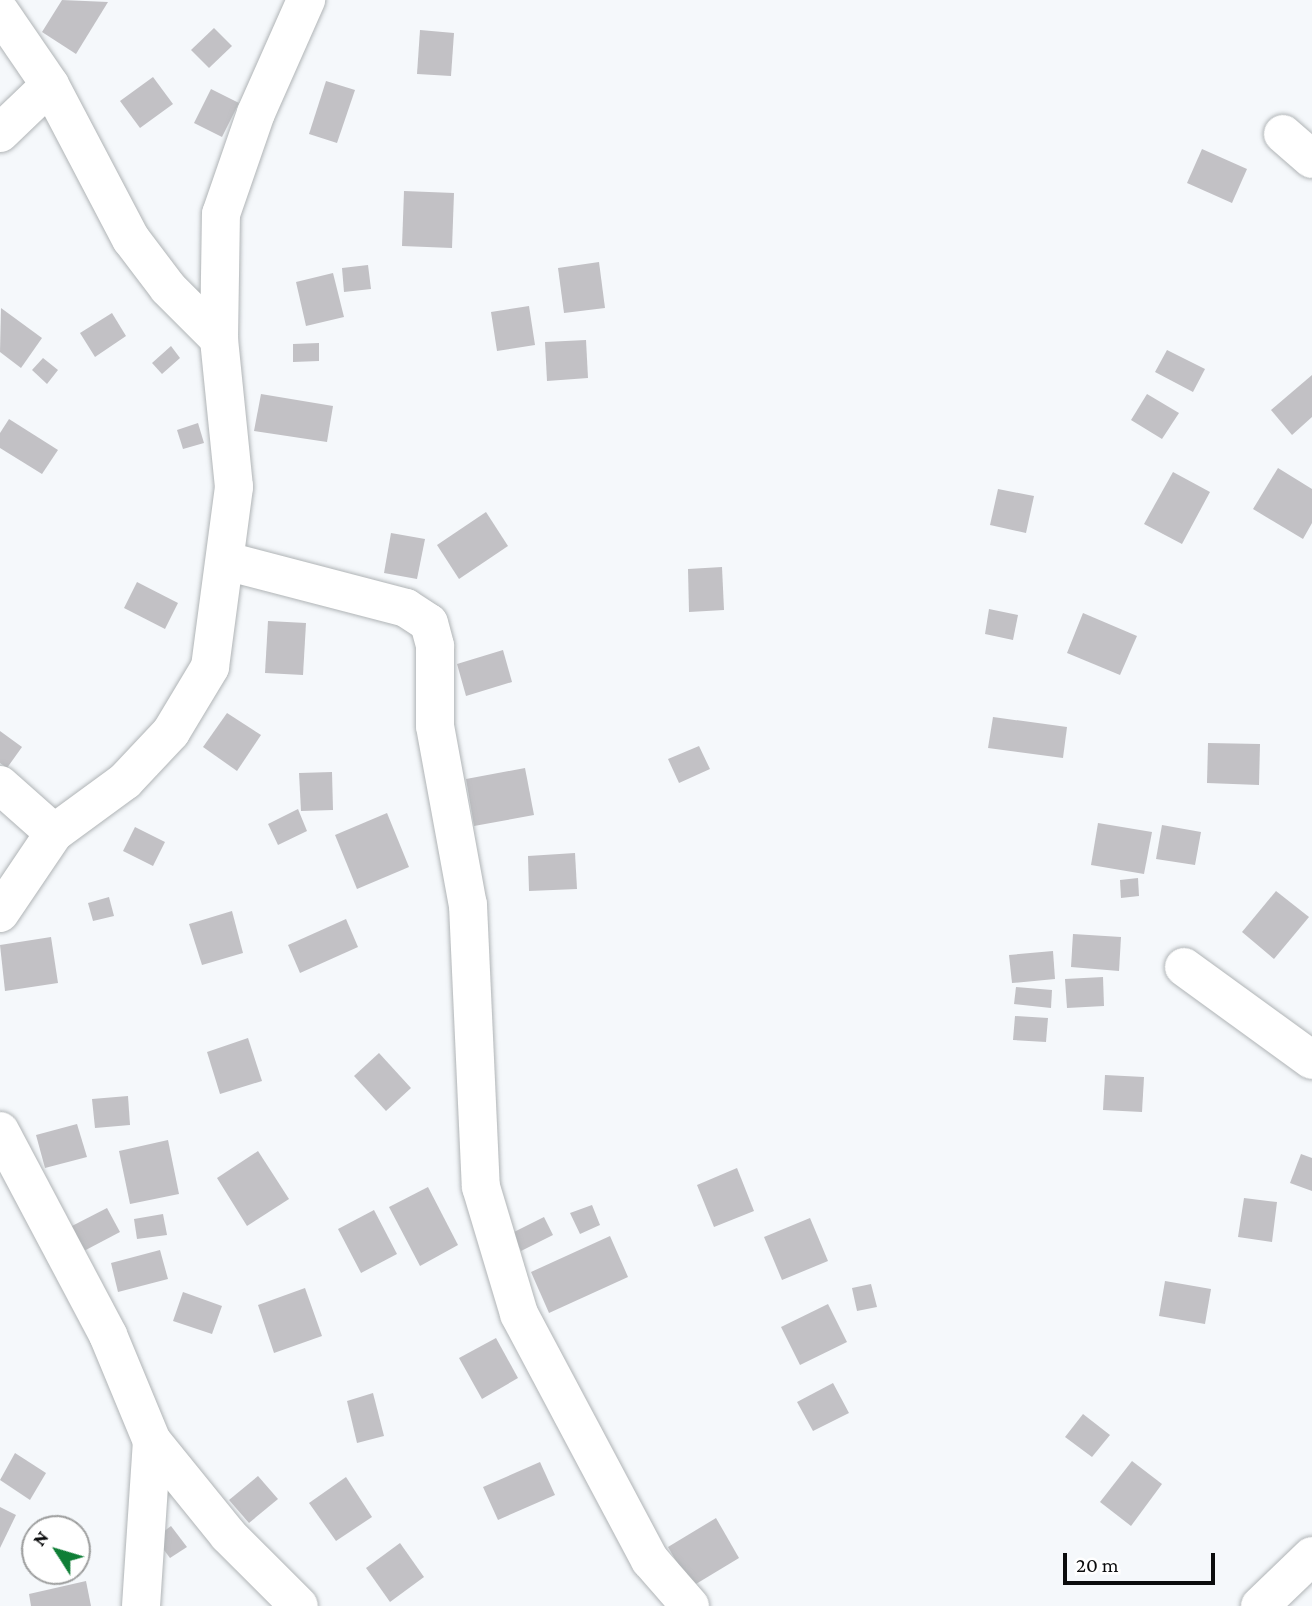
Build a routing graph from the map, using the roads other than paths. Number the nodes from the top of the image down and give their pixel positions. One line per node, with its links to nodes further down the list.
1 (306, 0): 7 (street)
2 (0, 12): 3 (street)
3 (50, 85): 4 (street); 7 (street)
4 (0, 134)
5 (1283, 134): 6 (street)
6 (1312, 159)
7 (219, 339): 8 (street)
8 (226, 562): 10 (street); 19 (street)
9 (0, 785): 10 (street)
10 (54, 833): 11 (street)
11 (0, 913)
12 (1184, 967): 13 (street)
13 (1312, 1060)
14 (0, 1131): 15 (street)
15 (152, 1441): 17 (street); 18 (street)
16 (1312, 1556): 20 (street)
17 (141, 1606)
18 (299, 1606)
19 (690, 1606)
20 (1260, 1606)

